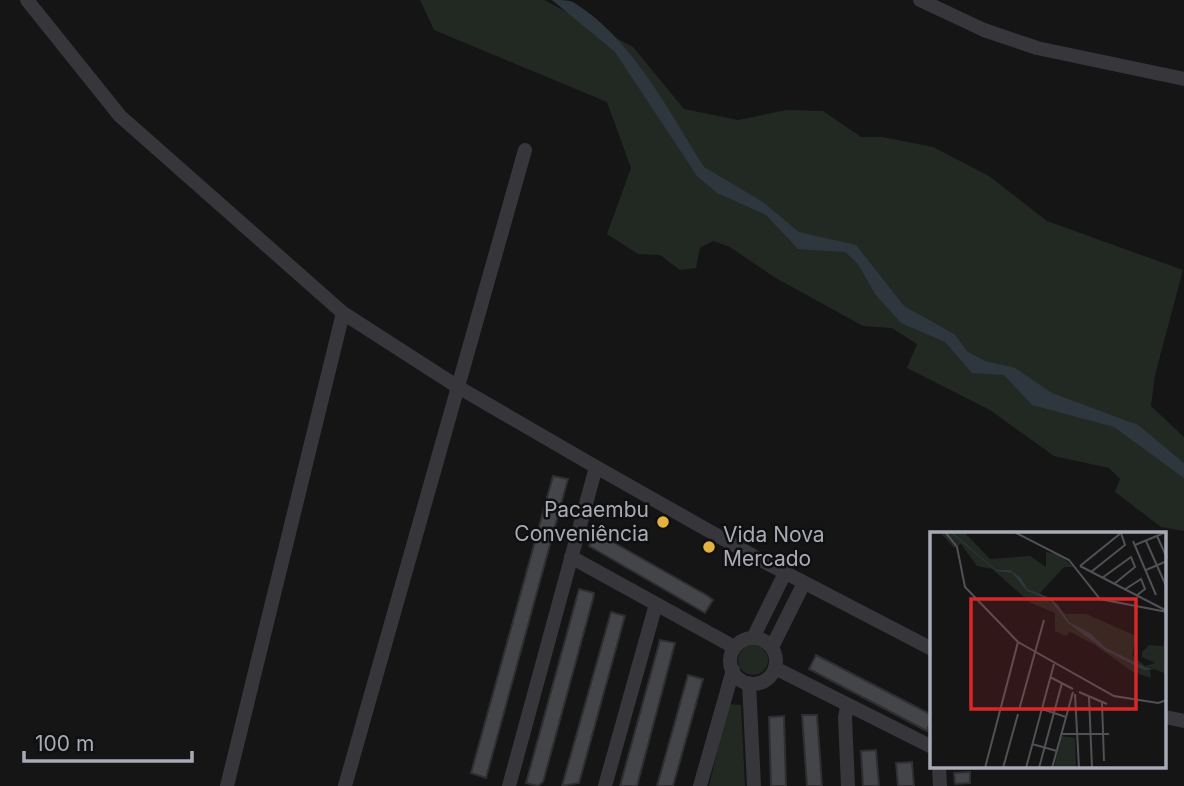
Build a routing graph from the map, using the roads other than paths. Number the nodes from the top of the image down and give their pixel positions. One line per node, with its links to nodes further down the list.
1 (27, 0): 5 (street)
2 (920, 0): 3 (street)
3 (1184, 79)
4 (525, 150): 6 (street)
5 (343, 313): 6 (street); 24 (street)
6 (458, 387): 7 (street); 25 (street)
7 (596, 467): 8 (street); 9 (street)
8 (571, 557): 11 (street); 26 (street)
9 (785, 573): 10 (street); 12 (street)
10 (804, 583): 14 (street); 15 (street)
11 (656, 604): 13 (street); 27 (street)
12 (753, 638): 13 (street); 14 (street)
13 (734, 647): 17 (street)
14 (772, 647): 16 (street)
15 (930, 648)
16 (775, 668): 18 (street); 19 (street)
17 (733, 670): 18 (street); 28 (street)
18 (749, 683): 29 (street)
19 (848, 706): 22 (street); 30 (street)
20 (1166, 717): 21 (street)
21 (1184, 721)
22 (930, 746)
23 (939, 768): 31 (street)
24 (226, 786)
25 (345, 786)
26 (509, 786)
27 (605, 786)
28 (700, 786)
29 (754, 786)
30 (848, 786)
31 (940, 786)

